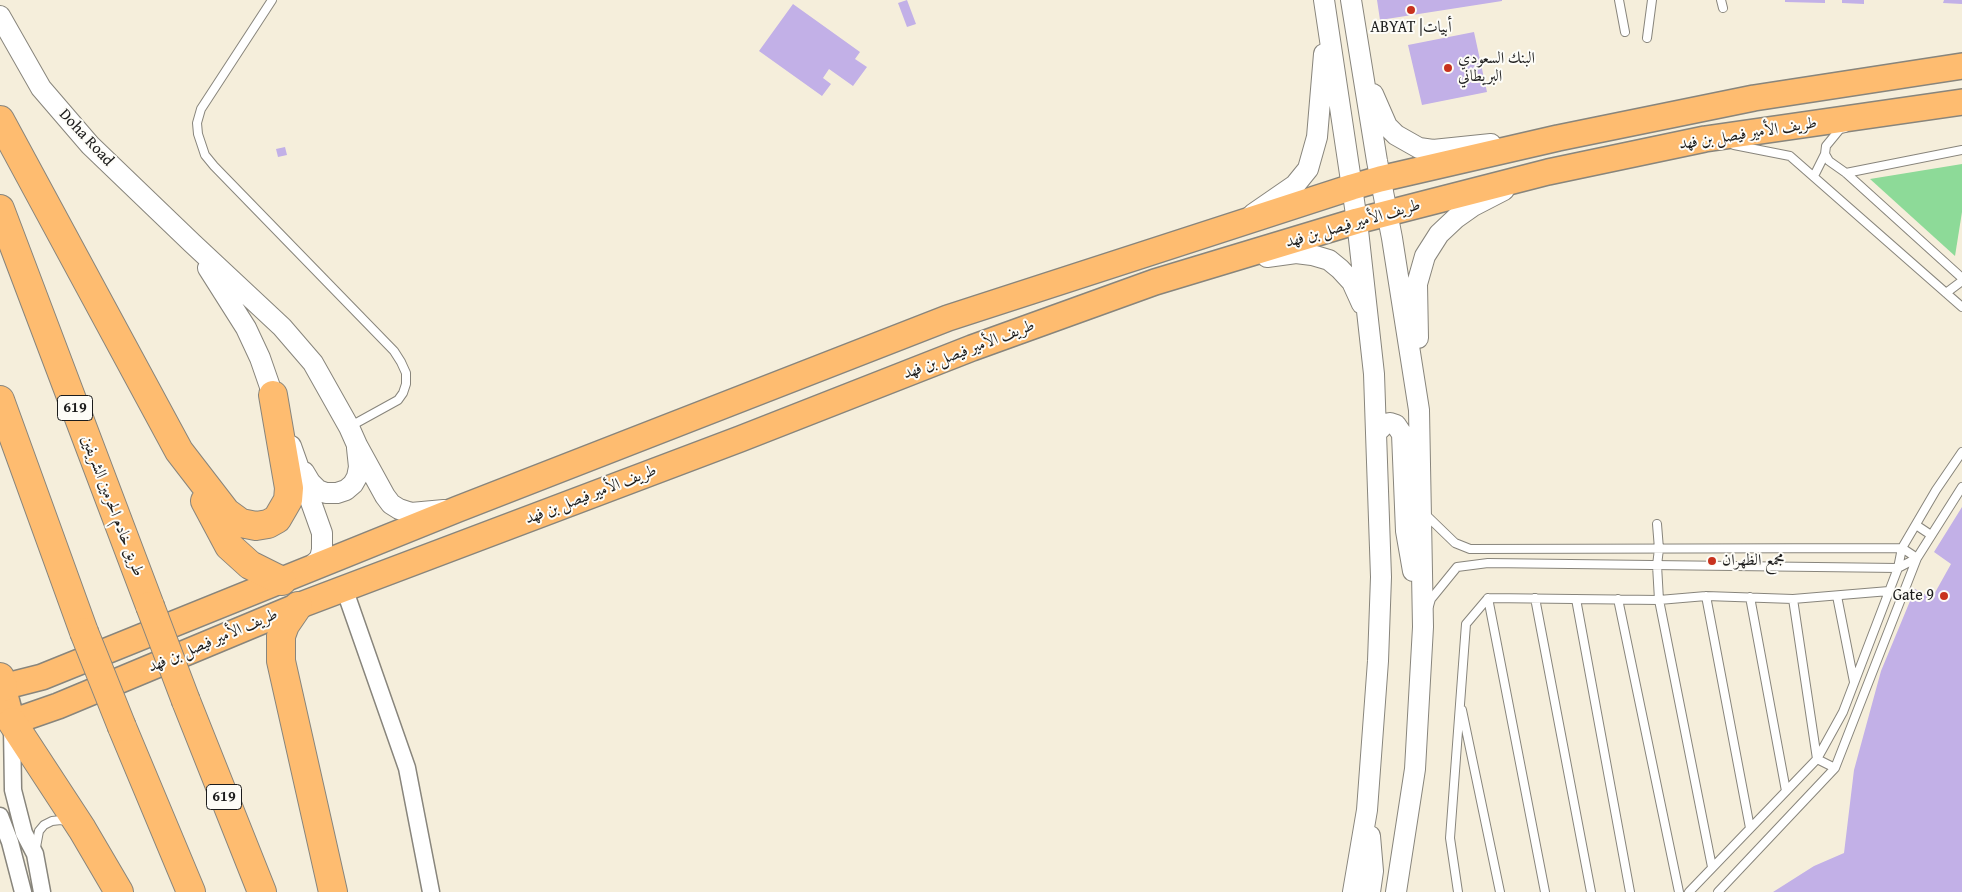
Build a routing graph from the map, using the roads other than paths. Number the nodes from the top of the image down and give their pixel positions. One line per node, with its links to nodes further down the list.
1 (272, 0): 37 (lane)
2 (1351, 0): 10 (street)
3 (1620, 0): 7 (lane)
4 (1652, 0): 8 (lane)
5 (1325, 10): 22 (street); 26 (street)
6 (0, 16): 27 (street, Doha Road)
7 (1625, 32)
8 (1647, 38)
9 (1962, 66): 14 (main road, طريف الأمير فيصل بن فهد)
10 (1362, 72): 14 (street); 21 (street)
11 (1962, 102): 12 (main road, طريف الأمير فيصل بن فهد)
12 (1927, 106): 15 (main road, طريف الأمير فيصل بن فهد); 17 (lane)
13 (0, 120): 42 (highway)
14 (1558, 138): 21 (main road, طريف الأمير فيصل بن فهد)
15 (1705, 139): 19 (lane); 20 (main road, طريف الأمير فيصل بن فهد)
16 (1962, 150): 18 (lane)
17 (1826, 154): 18 (lane); 19 (lane)
18 (1846, 173): 29 (lane)
19 (1814, 176): 30 (lane)
20 (1529, 177): 24 (main road, طريف الأمير فيصل بن فهد); 36 (street)
21 (1380, 180): 22 (main road, طريف الأمير فيصل بن فهد); 24 (street)
22 (1352, 186): 25 (street); 26 (main road, طريف الأمير فيصل بن فهد)
23 (0, 209): 86 (highway, طريق خادم الحرمين الشريفين / 619, bridge)
24 (1387, 214): 25 (main road, طريف الأمير فيصل بن فهد); 36 (street)
25 (1357, 221): 28 (main road, طريف الأمير فيصل بن فهد); 33 (street)
26 (1238, 224): 32 (main road, طريف الأمير فيصل بن فهد)
27 (192, 243): 34 (street); 37 (street)
28 (1213, 265): 33 (street); 39 (main road, طريف الأمير فيصل بن فهد)
29 (1962, 279): 30 (lane)
30 (1946, 293): 31 (lane)
31 (1962, 307)
32 (948, 318): 39 (main road); 45 (main road, طريف الأمير فيصل بن فهد)
33 (1368, 318): 38 (street)
34 (273, 395): 41 (street); 42 (highway)
35 (0, 400): 85 (highway, bridge)
36 (1419, 410): 46 (street)
37 (349, 427): 40 (street)
38 (1376, 433): 68 (street); 76 (street)
39 (740, 439): 56 (main road, طريف الأمير فيصل بن فهد)
40 (357, 445): 41 (street); 45 (street)
41 (292, 448): 55 (street)
42 (179, 451): 55 (highway)
43 (1962, 452): 48 (lane)
44 (1962, 487): 49 (lane)
45 (458, 509): 55 (main road, طريف الأمير فيصل بن فهد)
46 (1422, 510): 51 (lane); 68 (street)
47 (1657, 524): 51 (lane)
48 (1916, 525): 49 (lane); 50 (lane)
49 (1931, 535): 52 (lane)
50 (1902, 548): 51 (lane); 52 (lane); 54 (lane)
51 (1659, 549): 53 (lane)
52 (1916, 558): 54 (lane); 74 (lane)
53 (1657, 565): 54 (lane); 66 (lane); 68 (lane)
54 (1898, 568): 57 (lane)
55 (294, 577): 70 (main road, طريف الأمير فيصل بن فهد)
56 (344, 588): 67 (main road, طريف الأمير فيصل بن فهد); 88 (street)
57 (1889, 591): 59 (lane); 69 (lane)
58 (1706, 596): 60 (lane); 66 (lane); 78 (lane)
59 (1837, 596): 65 (lane); 69 (lane)
60 (1750, 597): 65 (lane); 75 (lane)
61 (1488, 598): 62 (lane); 71 (lane); 94 (lane)
62 (1536, 598): 63 (lane); 95 (lane)
63 (1576, 599): 64 (lane); 96 (lane)
64 (1618, 599): 66 (lane); 97 (lane)
65 (1794, 599): 73 (lane)
66 (1659, 600): 81 (lane)
67 (298, 606): 72 (main road, طريف الأمير فيصل بن فهد); 87 (highway)
68 (1423, 627): 91 (street)
69 (1854, 682): 73 (lane)
70 (1, 684): 72 (main road)
71 (1460, 701): 92 (lane); 93 (lane)
72 (6, 723): 79 (highway); 80 (street)
73 (1817, 759): 74 (lane); 75 (lane)
74 (1835, 768): 99 (lane)
75 (1786, 791): 78 (lane)
76 (1368, 810): 89 (street); 90 (street)
77 (0, 816): 82 (street)
78 (1750, 828): 81 (lane)
79 (82, 829): 80 (lane); 84 (highway)
80 (36, 854): 83 (street)
81 (1712, 867): 98 (lane)
82 (23, 892)
83 (42, 892)
84 (119, 892)
85 (192, 892)
86 (262, 892)
87 (333, 892)
88 (431, 892)
89 (1353, 892)
90 (1370, 892)
91 (1396, 892)
92 (1458, 892)
93 (1500, 892)
94 (1545, 892)
95 (1591, 892)
96 (1630, 892)
97 (1679, 892)
98 (1688, 892)
99 (1718, 892)

